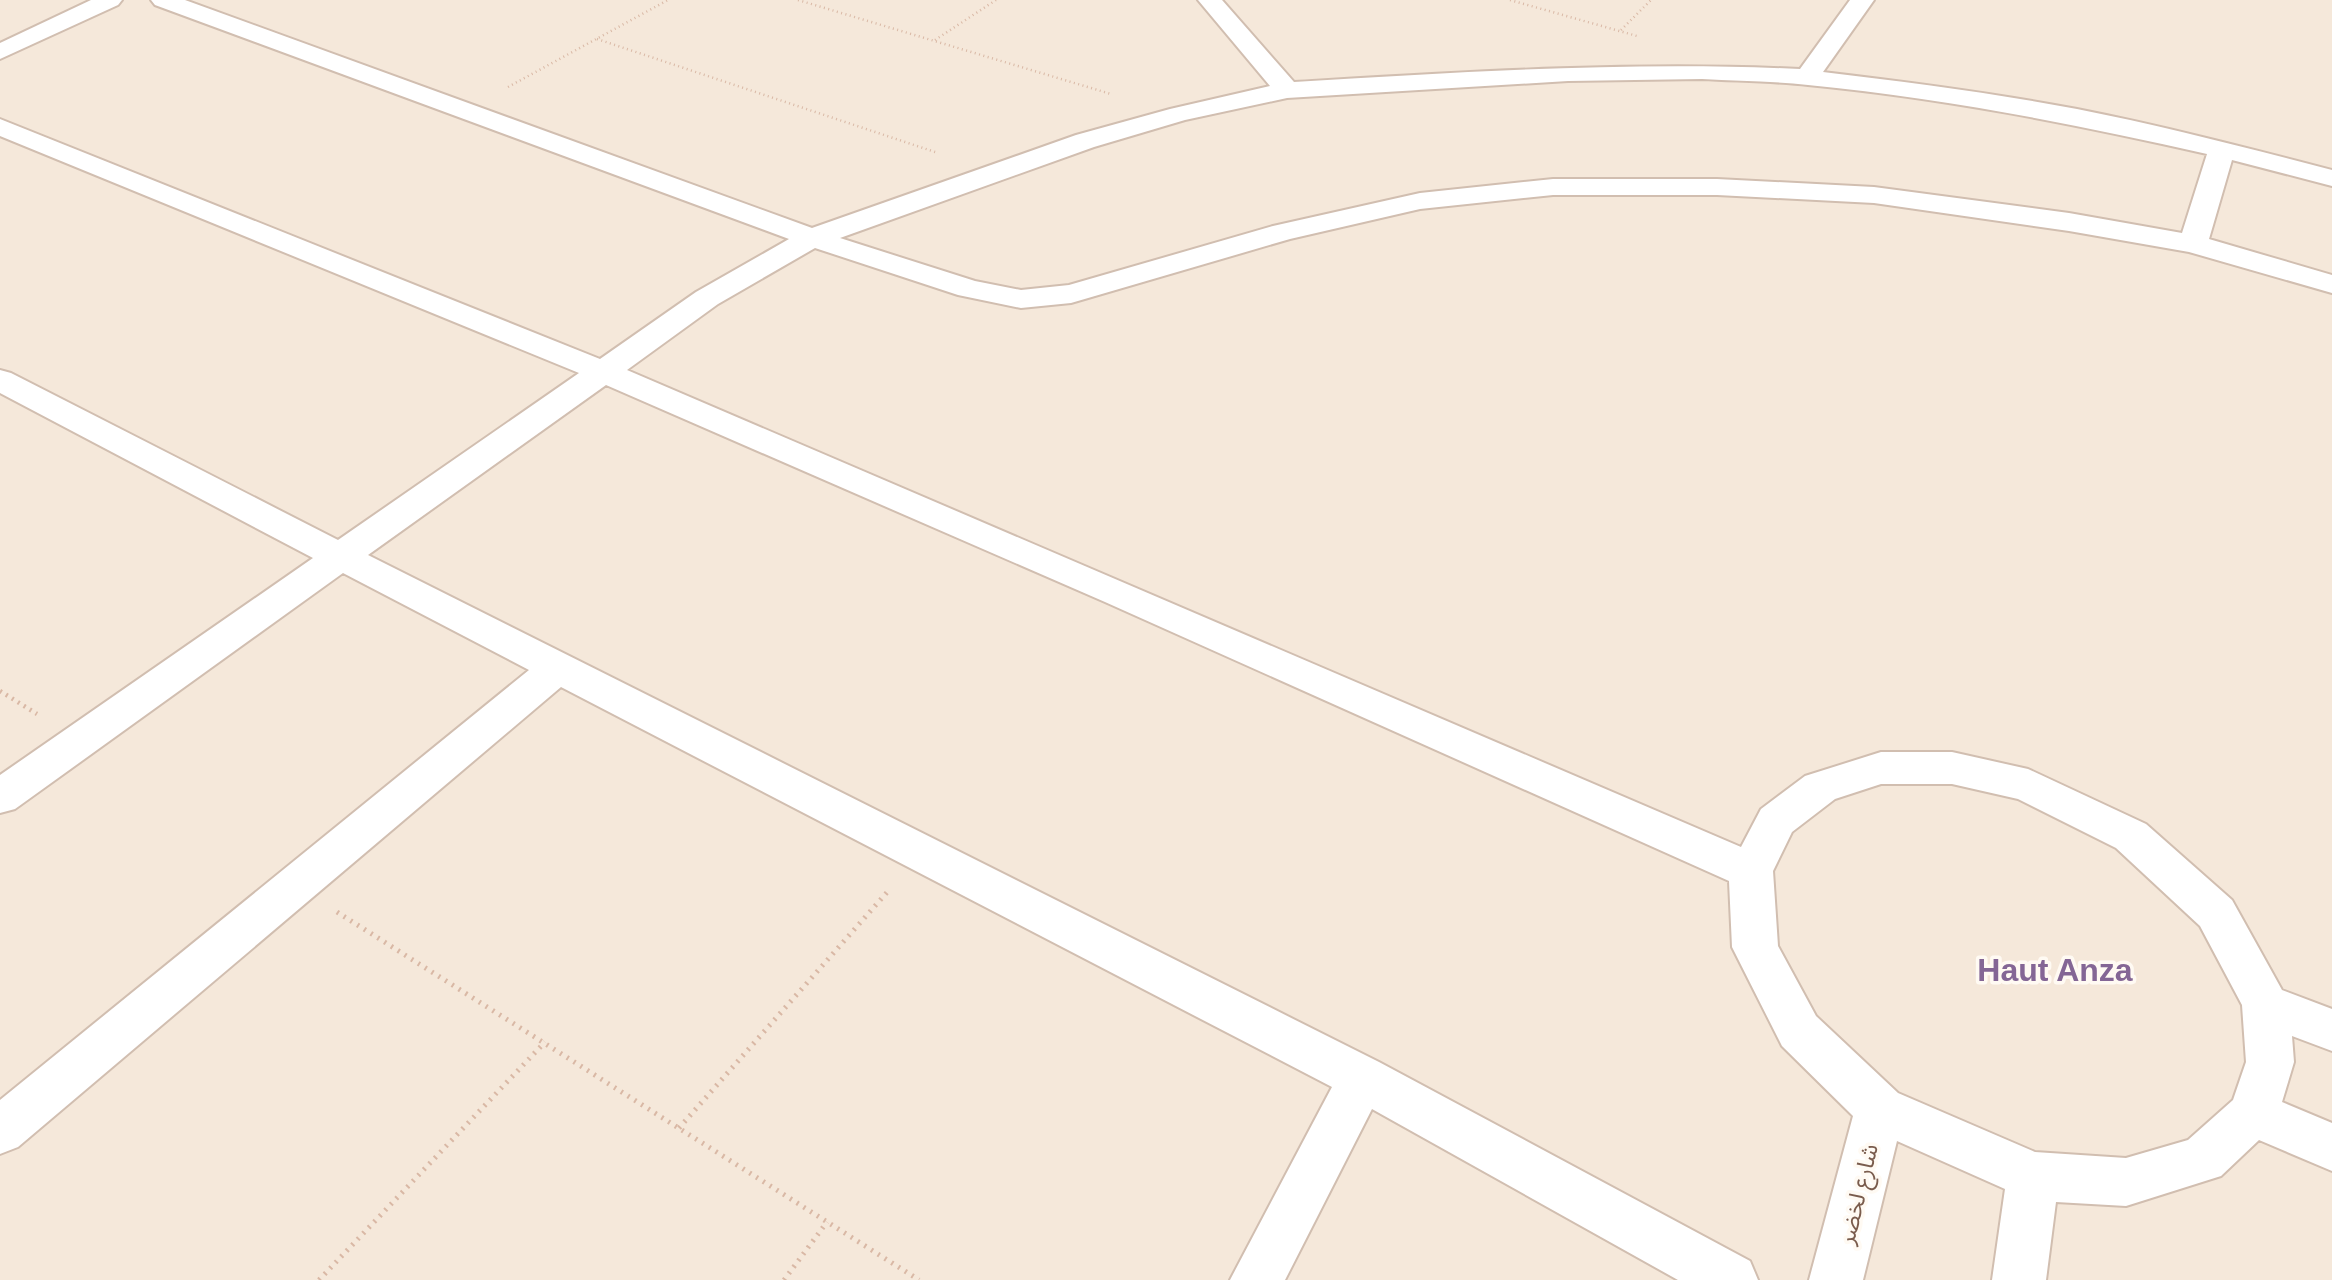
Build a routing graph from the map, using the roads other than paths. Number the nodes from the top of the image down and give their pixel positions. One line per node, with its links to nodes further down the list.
1 (110, 0): 5 (street)
2 (163, 0): 11 (street)
3 (1210, 0): 7 (street)
4 (1862, 0): 6 (street)
5 (0, 52)
6 (1807, 76): 7 (street); 9 (street)
7 (1287, 90): 11 (street)
8 (0, 127): 14 (street)
9 (2222, 149): 10 (street); 12 (street)
10 (2332, 178)
11 (812, 238): 12 (street); 14 (street)
12 (2193, 244): 13 (street)
13 (2332, 284)
14 (602, 371): 16 (street); 19 (street)
15 (0, 380): 16 (street)
16 (339, 556): 17 (street); 18 (street)
17 (559, 667): 22 (street); 25 (street)
18 (0, 797)
19 (1751, 871): 20 (street); 23 (street)
20 (2265, 1004): 21 (street); 24 (street)
21 (2332, 1030)
22 (1362, 1078): 28 (street); 29 (street)
23 (1880, 1109): 27 (street); 30 (street, شارع لخضر)
24 (2253, 1114): 26 (street); 27 (street)
25 (0, 1130)
26 (2332, 1147)
27 (2034, 1176): 31 (street)
28 (1256, 1280)
29 (1731, 1280)
30 (1836, 1280)
31 (2019, 1280)

